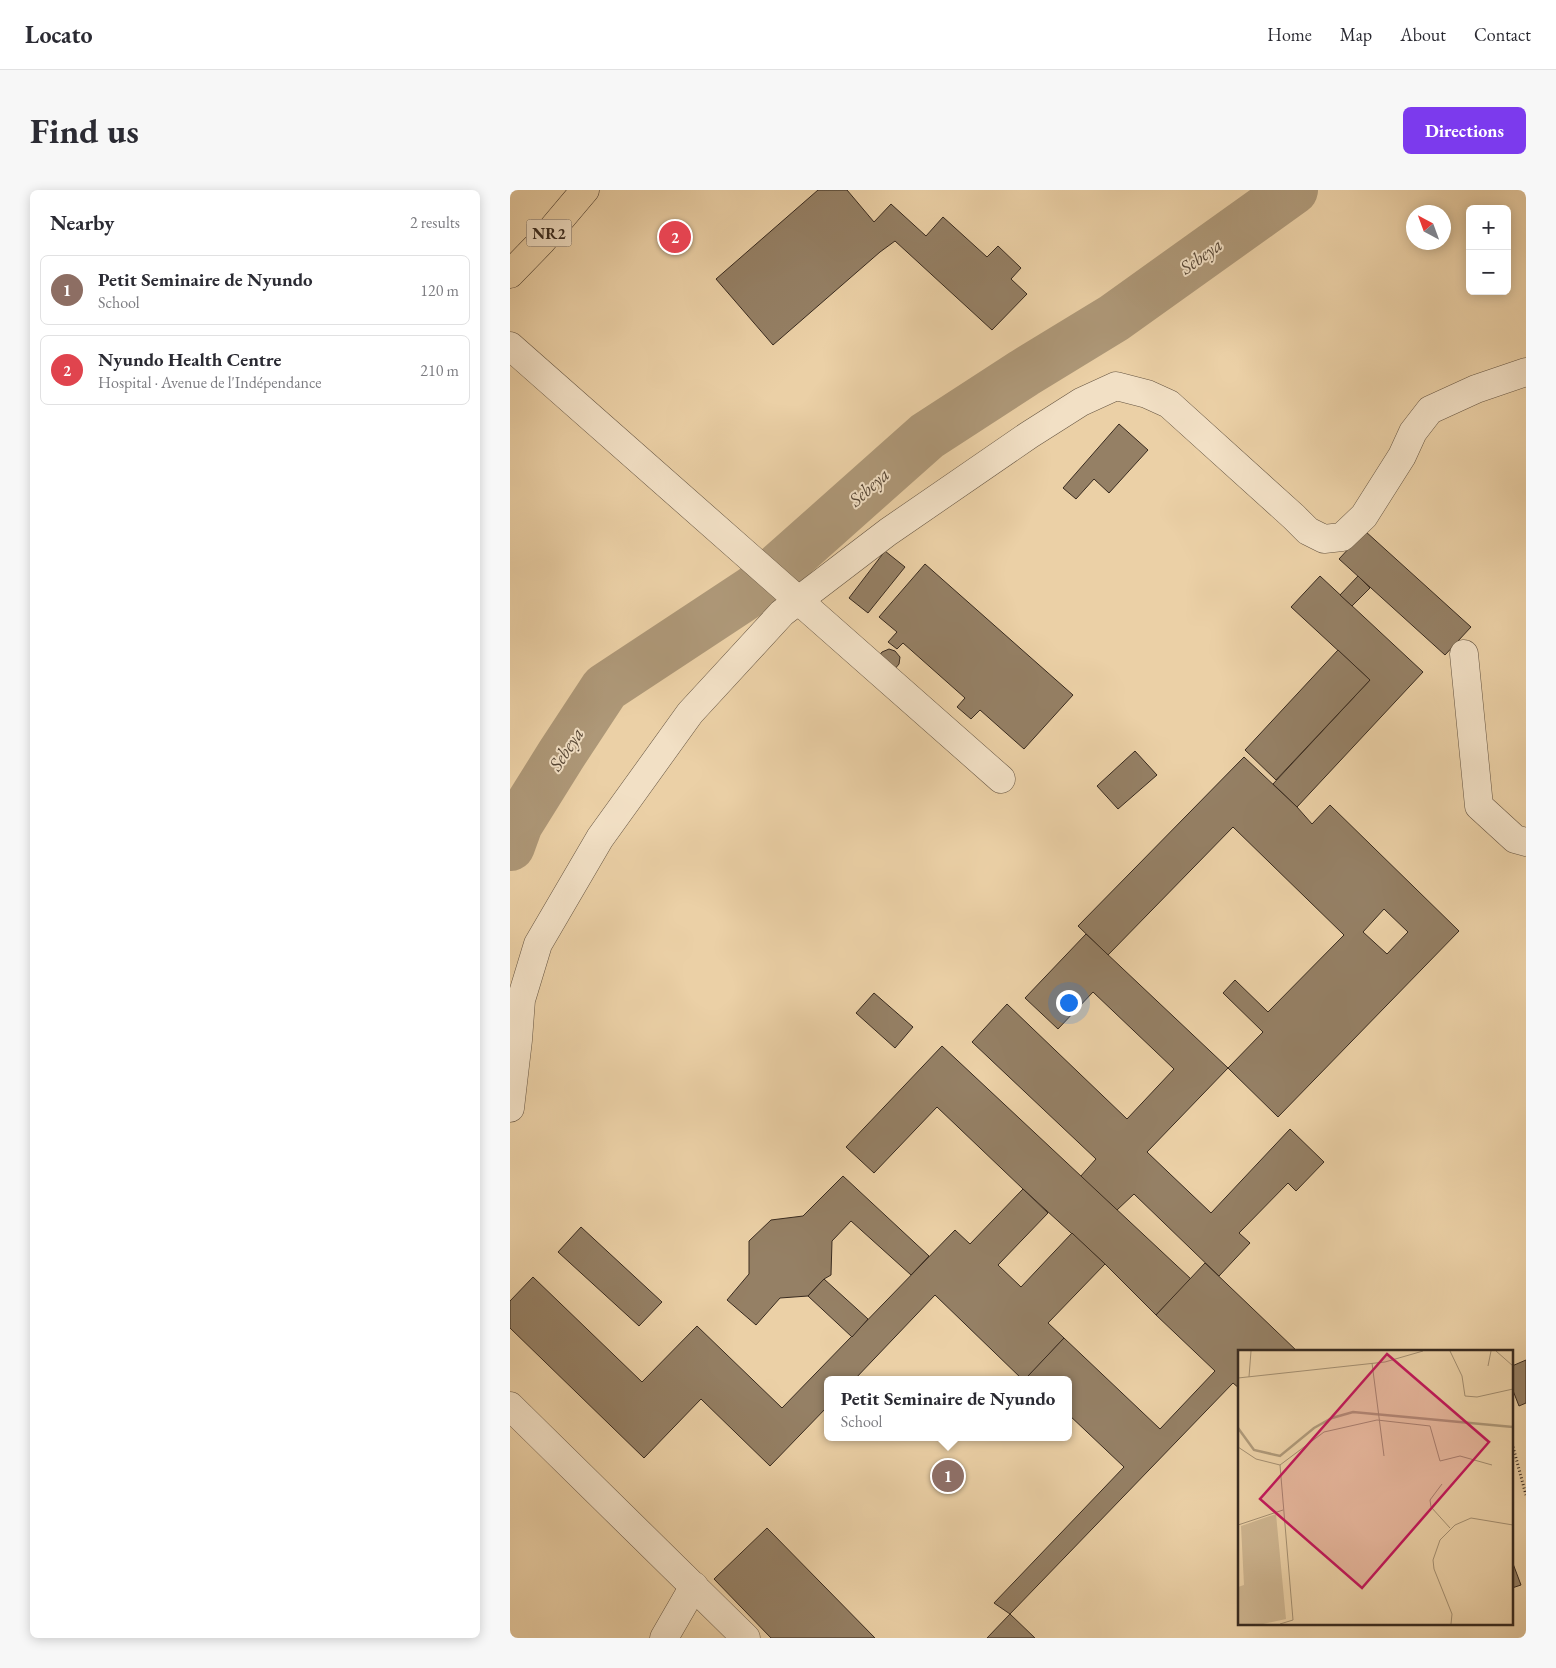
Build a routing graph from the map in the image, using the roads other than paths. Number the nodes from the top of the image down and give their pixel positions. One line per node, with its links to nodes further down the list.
1 (585, 190): 2 (highway, NR2)
2 (510, 274)
3 (510, 346): 5 (street)
4 (1526, 372): 5 (street)
5 (789, 592): 7 (street); 9 (street)
6 (1464, 654): 8 (street)
7 (1001, 779)
8 (1526, 842)
9 (510, 1108)
10 (510, 1406): 11 (street)
11 (694, 1586): 12 (street); 13 (street)
12 (664, 1638)
13 (746, 1638)

